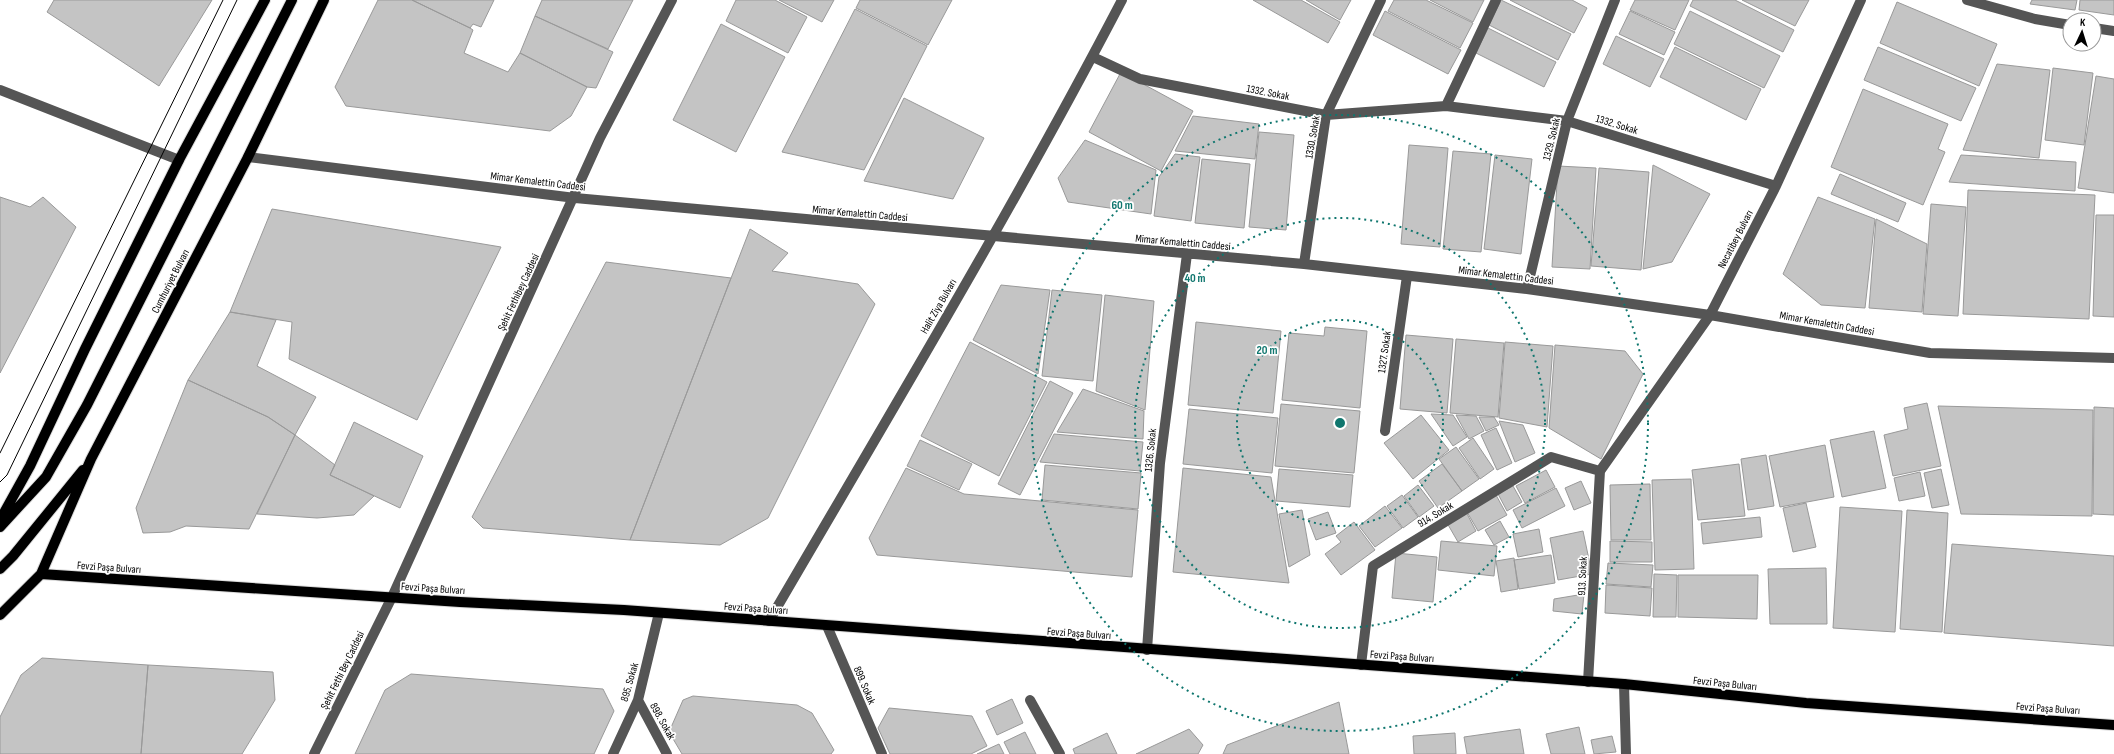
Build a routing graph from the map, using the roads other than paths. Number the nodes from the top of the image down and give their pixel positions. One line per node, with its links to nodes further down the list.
1 (265, 0): 20 (main road)
2 (292, 0): 34 (main road, Cumhuriyet Bulvarı)
3 (324, 0): 19 (main road, Cumhuriyet Bulvarı)
4 (672, 0): 22 (street, Şehit Fethibey Caddesi)
5 (1122, 0): 14 (street, Halit Ziya Bulvarı)
6 (1382, 0): 17 (street, 1330. Sokak)
7 (1496, 0): 16 (street)
8 (1615, 0): 18 (street, 1329. Sokak)
9 (1861, 0): 21 (street, Necatibey Bulvarı)
10 (1967, 0): 11 (street)
11 (2062, 24)
12 (2102, 29): 13 (street)
13 (2114, 31)
14 (1093, 57): 17 (street, 1332. Sokak); 23 (street, Halit Ziya Bulvarı)
15 (0, 90): 20 (street)
16 (1446, 106): 17 (street, 1332. Sokak); 18 (street, 1332. Sokak)
17 (1326, 115): 25 (street, 1330. Sokak)
18 (1567, 121): 21 (street, 1332. Sokak); 27 (street, 1329. Sokak)
19 (248, 156): 22 (street, Mimar Kemalettin Caddesi); 31 (main road, Cumhuriyet Bulvarı)
20 (179, 160): 33 (main road)
21 (1776, 186): 28 (street, Necatibey Bulvarı)
22 (575, 198): 23 (street, Mimar Kemalettin Caddesi); 37 (street, Şehit Fethibey Caddesi)
23 (992, 237): 24 (street, Mimar Kemalettin Caddesi); 40 (street, Halit Ziya Bulvarı)
24 (1187, 254): 25 (street, Mimar Kemalettin Caddesi); 42 (street, 1326. Sokak)
25 (1304, 264): 26 (street, Mimar Kemalettin Caddesi)
26 (1407, 276): 27 (street, Mimar Kemalettin Caddesi); 30 (street, 1327. Sokak)
27 (1528, 289): 28 (street, Mimar Kemalettin Caddesi)
28 (1710, 315): 29 (street, Mimar Kemalettin Caddesi); 32 (street, Necatibey Bulvarı)
29 (2114, 358)
30 (1385, 431)
31 (91, 459): 35 (main road); 36 (main road, Cumhuriyet Bulvarı)
32 (1600, 471): 43 (street, 914. Sokak); 44 (street, 913. Sokak)
33 (0, 520)
34 (0, 527)
35 (0, 569)
36 (42, 574): 37 (main road, Fevzi Paşa Bulvarı); 39 (main road)
37 (392, 597): 38 (main road, Fevzi Paşa Bulvarı); 49 (street, Şehit Fethi Bey Caddesi)
38 (659, 613): 40 (main road, Fevzi Paşa Bulvarı); 46 (street, 895. Sokak)
39 (0, 615)
40 (769, 621): 41 (main road, Fevzi Paşa Bulvarı)
41 (827, 626): 42 (main road, Fevzi Paşa Bulvarı); 52 (street, 899. Sokak)
42 (1146, 650): 43 (main road, Fevzi Paşa Bulvarı)
43 (1361, 665): 44 (main road, Fevzi Paşa Bulvarı)
44 (1588, 682): 45 (main road, Fevzi Paşa Bulvarı)
45 (1624, 684): 48 (main road, Fevzi Paşa Bulvarı); 54 (street)
46 (638, 700): 50 (street, 895. Sokak); 51 (street, 898. Sokak)
47 (1030, 700): 53 (street)
48 (2114, 725)
49 (314, 754)
50 (613, 754)
51 (667, 754)
52 (882, 754)
53 (1060, 754)
54 (1626, 754)

